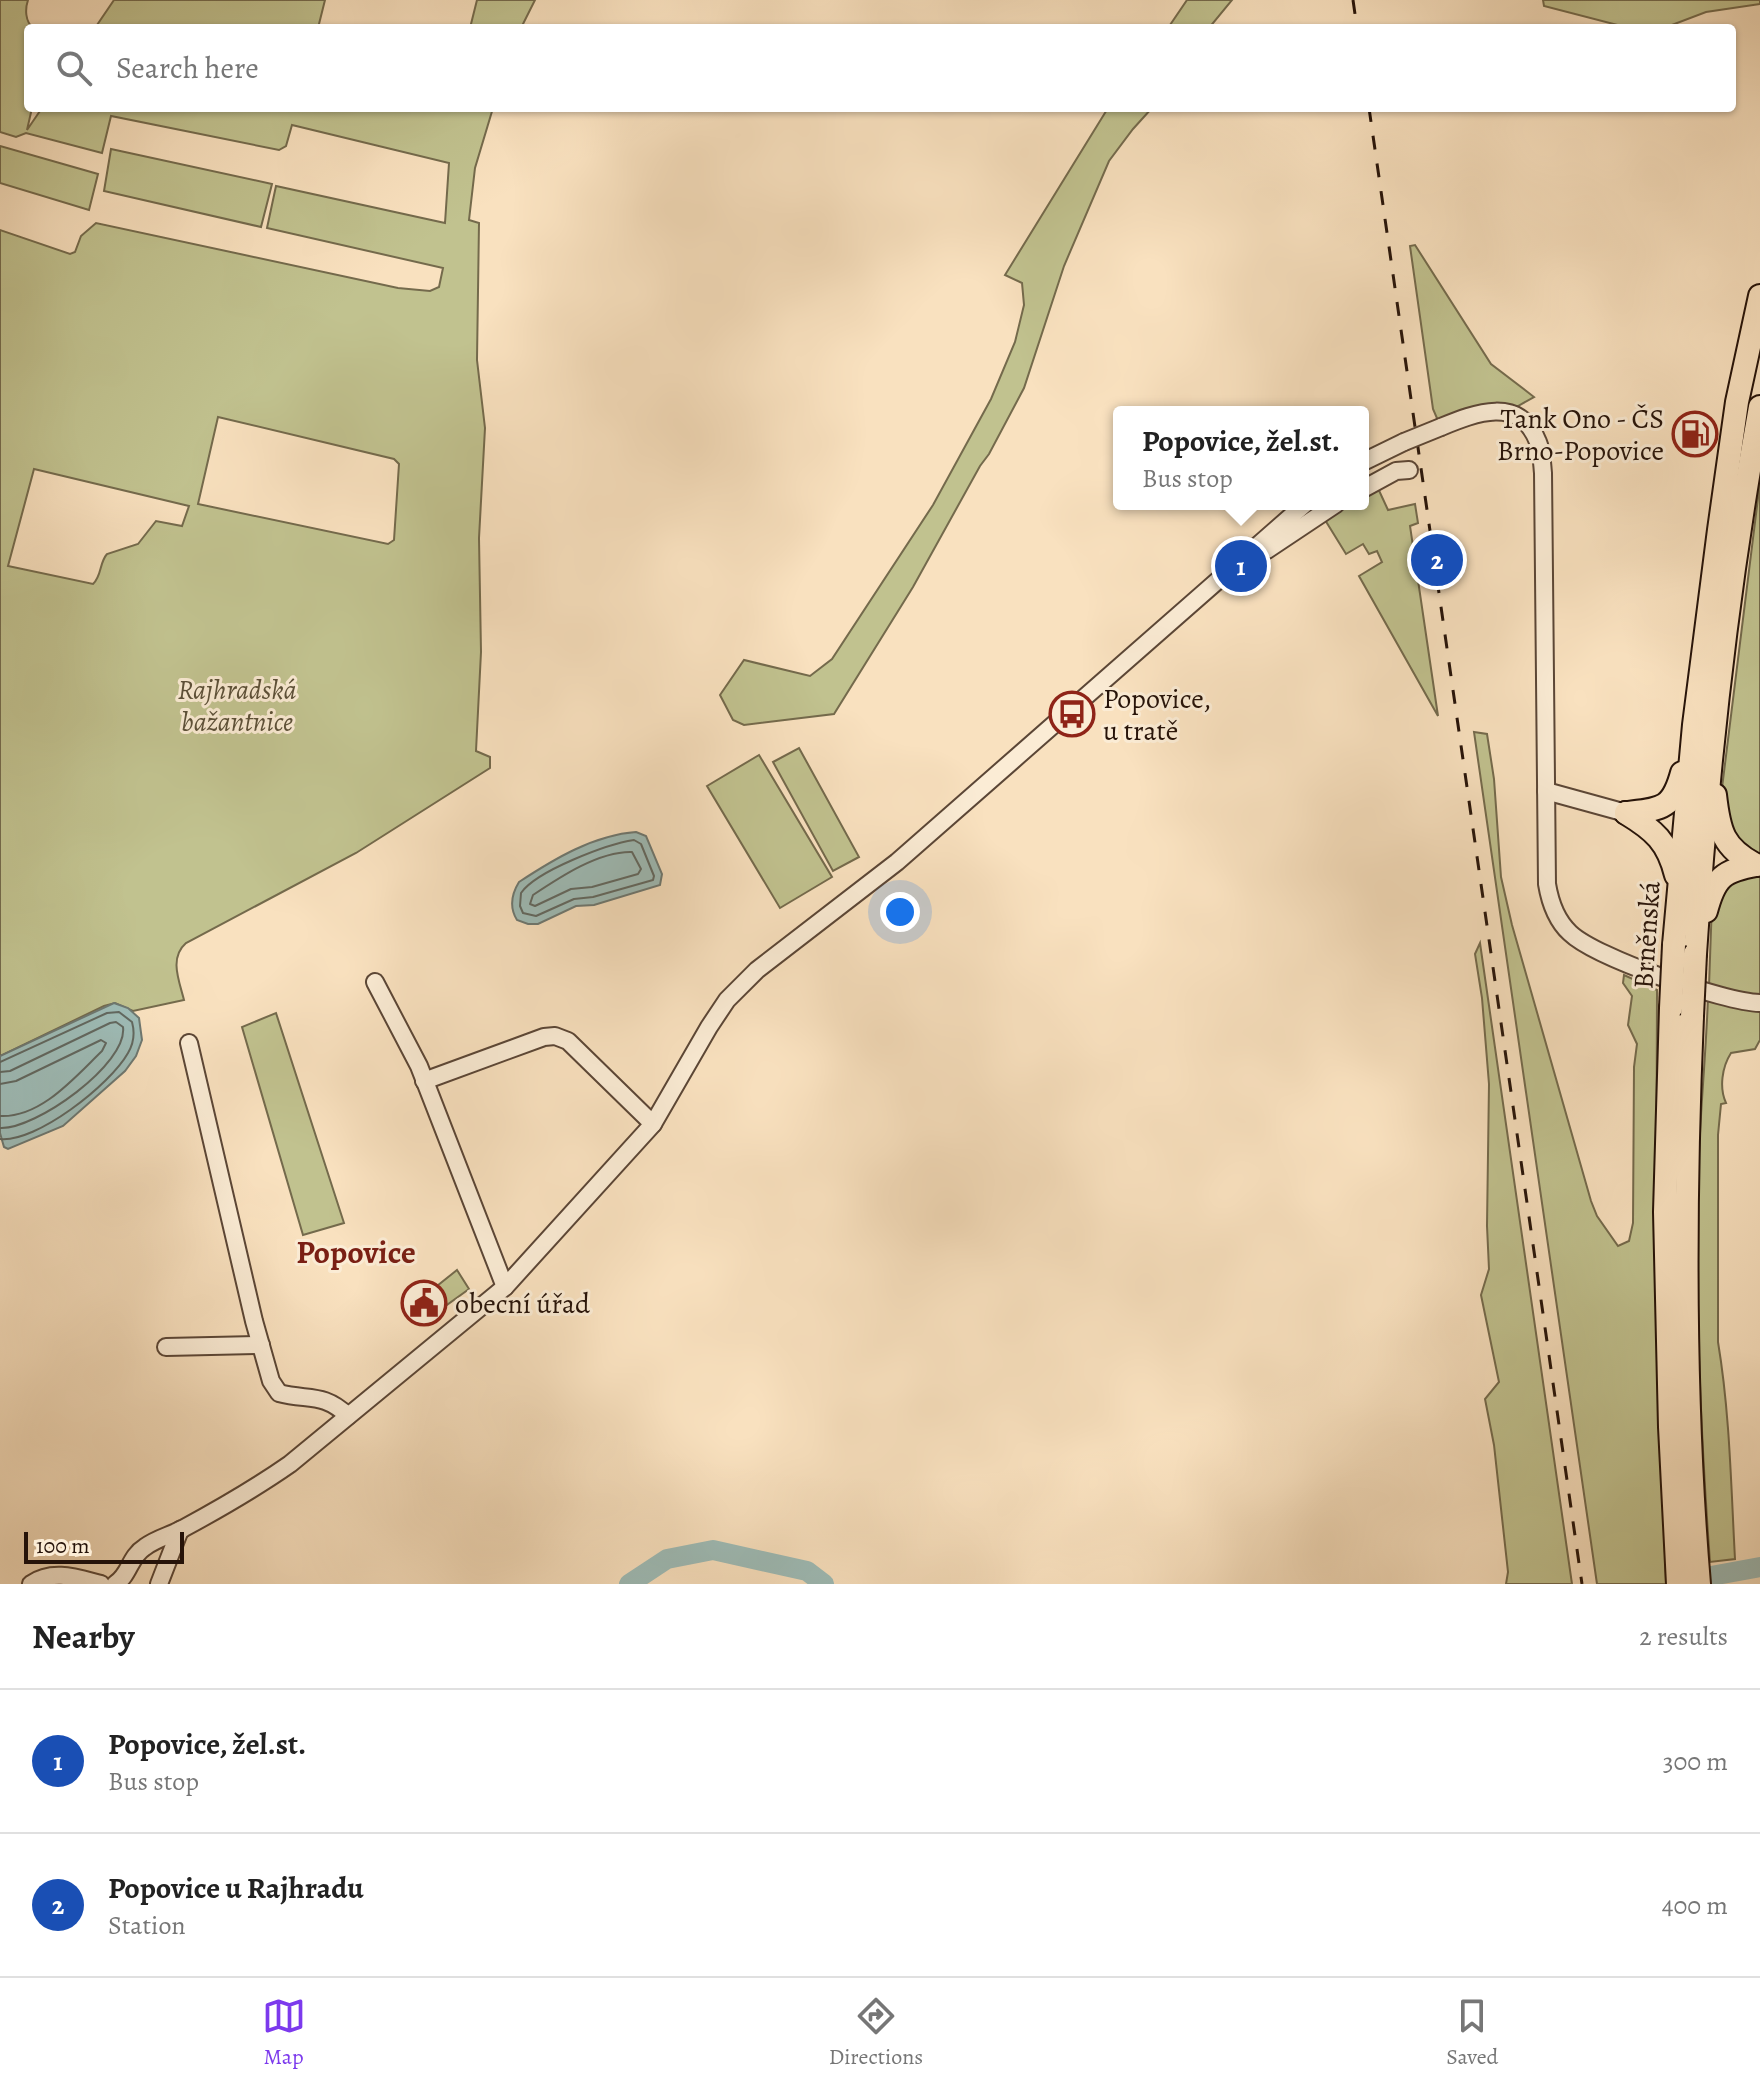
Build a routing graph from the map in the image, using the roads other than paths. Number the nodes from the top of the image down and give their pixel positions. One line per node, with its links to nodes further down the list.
1 (1760, 296): 10 (highway, Brněnská)
2 (1760, 407): 3 (highway, Brněnská)
3 (1757, 428): 11 (highway, Brněnská)
4 (1369, 459): 12 (street, bridge)
5 (1409, 470): 6 (street)
6 (1369, 486)
7 (1298, 510): 9 (street)
8 (1327, 510): 9 (street)
9 (1253, 548): 22 (street)
10 (1694, 725): 13 (highway); 15 (highway, Brněnská)
11 (1711, 748): 14 (highway); 16 (highway, Brněnská)
12 (1546, 791): 13 (street); 18 (street)
13 (1626, 813): 15 (highway)
14 (1758, 866): 16 (highway)
15 (1679, 888): 19 (highway, Brněnská, bridge)
16 (1695, 954): 19 (highway, Brněnská, bridge)
17 (375, 982): 21 (street)
18 (1760, 1003)
19 (1682, 1012): 28 (highway, Brněnská)
20 (189, 1043): 24 (street)
21 (424, 1081): 22 (street); 23 (street)
22 (653, 1124): 23 (street)
23 (505, 1287): 26 (street)
24 (261, 1345): 25 (street); 26 (street)
25 (166, 1347)
26 (348, 1416): 27 (street)
27 (180, 1530): 29 (street); 32 (street)
28 (1686, 1555): 33 (highway, Brněnská); 34 (highway, Brněnská)
29 (123, 1581)
30 (31, 1584): 31 (street)
31 (101, 1584)
32 (159, 1584)
33 (1678, 1584)
34 (1699, 1584)

